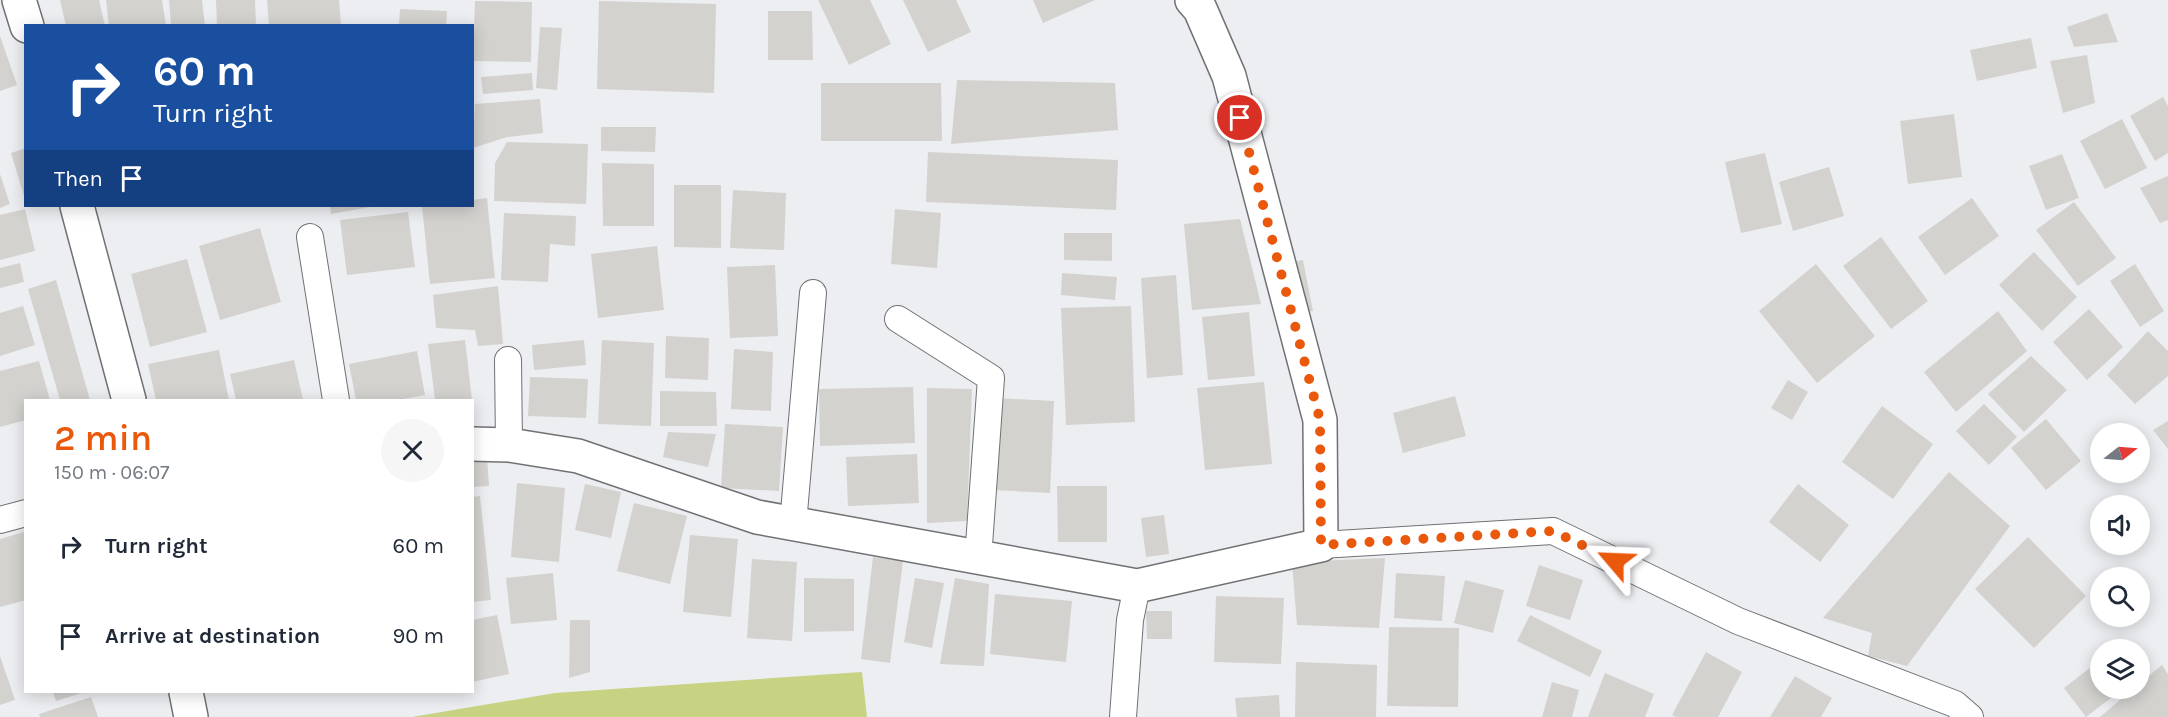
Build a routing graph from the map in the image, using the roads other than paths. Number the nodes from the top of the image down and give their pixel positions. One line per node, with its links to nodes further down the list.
1 (19, 0): 3 (street)
2 (1192, 0): 16 (street)
3 (26, 24)
4 (77, 207): 9 (street)
5 (310, 237): 10 (street)
6 (813, 293): 15 (street)
7 (898, 319): 17 (street)
8 (508, 360): 12 (street)
9 (129, 399)
10 (336, 399)
11 (474, 444): 12 (street)
12 (509, 445): 15 (street)
13 (24, 514): 14 (street)
14 (0, 520)
15 (793, 524): 17 (street)
16 (1321, 545): 18 (street); 22 (street)
17 (978, 559): 18 (street)
18 (1137, 586): 21 (street)
19 (186, 693): 20 (street)
20 (191, 717)
21 (1123, 717)
22 (1970, 717)

